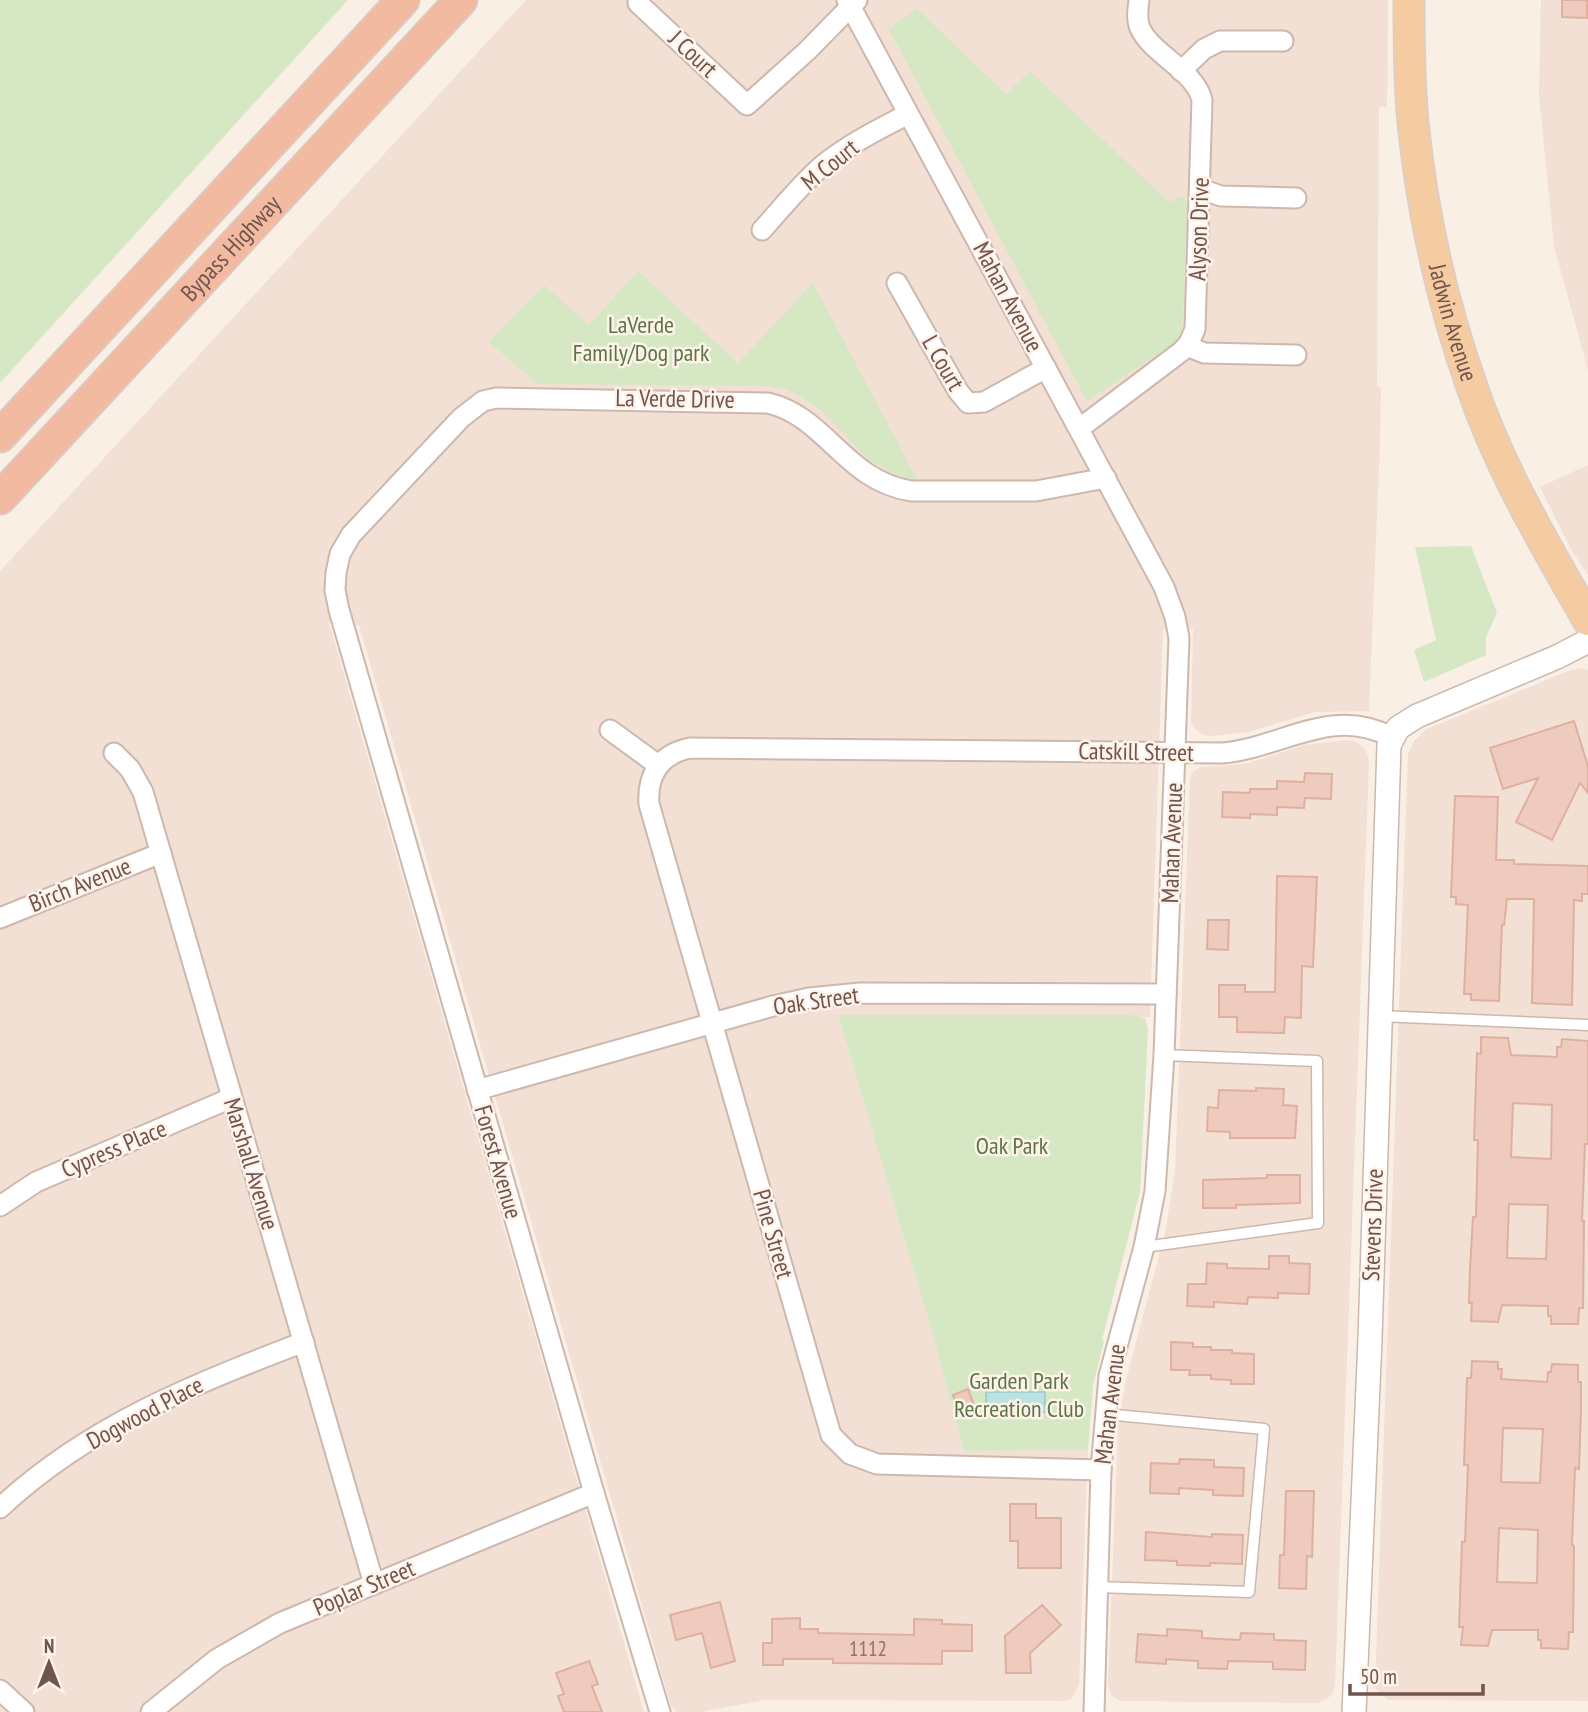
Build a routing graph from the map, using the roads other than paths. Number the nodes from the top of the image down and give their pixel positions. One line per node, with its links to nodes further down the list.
1 (403, 0): 18 (highway, Bypass Highway)
2 (461, 0): 20 (highway, Bypass Highway)
3 (1139, 0): 8 (street, Alyson Drive)
4 (1409, 0): 22 (main road, Jadwin Avenue)
5 (852, 2): 6 (street, J Court); 9 (street, Mahan Avenue)
6 (638, 3)
7 (1283, 41): 8 (street)
8 (1181, 71): 10 (street, Alyson Drive)
9 (908, 114): 12 (street, M Court); 16 (street, Mahan Avenue)
10 (1201, 189): 11 (street); 14 (street, Alyson Drive)
11 (1296, 198)
12 (762, 230)
13 (897, 284): 16 (street, L Court)
14 (1186, 346): 15 (street); 17 (street)
15 (1296, 355)
16 (1046, 368): 17 (street, Mahan Avenue)
17 (1080, 428): 19 (street, Mahan Avenue)
18 (0, 436)
19 (1106, 478): 21 (street, La Verde Drive); 26 (street, Mahan Avenue)
20 (0, 498)
21 (339, 610): 36 (street, Forest Avenue)
22 (1588, 620)
23 (1588, 641): 25 (street)
24 (610, 730): 28 (street)
25 (1391, 737): 26 (street, Catskill Street); 32 (street, Stevens Drive)
26 (1176, 752): 28 (street, Catskill Street); 31 (street, Mahan Avenue)
27 (114, 753): 29 (street, Marshall Avenue)
28 (658, 765): 33 (street, Pine Street)
29 (160, 853): 30 (street, Birch Avenue); 37 (street, Marshall Avenue)
30 (0, 918)
31 (1166, 994): 33 (street, Oak Street); 35 (street, Mahan Avenue)
32 (1379, 1016): 34 (lane); 52 (street, Stevens Drive)
33 (712, 1023): 36 (street, Oak Street); 42 (street, Pine Street)
34 (1588, 1025)
35 (1164, 1055): 39 (street, Mahan Avenue); 39 (lane)
36 (477, 1090): 43 (street, Forest Avenue)
37 (231, 1098): 38 (street, Cypress Place); 40 (street, Marshall Avenue)
38 (0, 1206)
39 (1144, 1247): 41 (street, Mahan Avenue)
40 (304, 1342): 44 (street, Dogwood Place); 45 (street, Marshall Avenue)
41 (1104, 1414): 42 (street, Mahan Avenue); 46 (lane)
42 (1101, 1469): 46 (street, Mahan Avenue)
43 (594, 1493): 45 (street, Poplar Street); 50 (street, Forest Avenue)
44 (0, 1508)
45 (374, 1584): 49 (street, Poplar Street)
46 (1097, 1587): 51 (street, Mahan Avenue)
47 (0, 1690): 48 (street)
48 (24, 1712)
49 (151, 1712)
50 (660, 1712)
51 (1094, 1712)
52 (1354, 1712)

